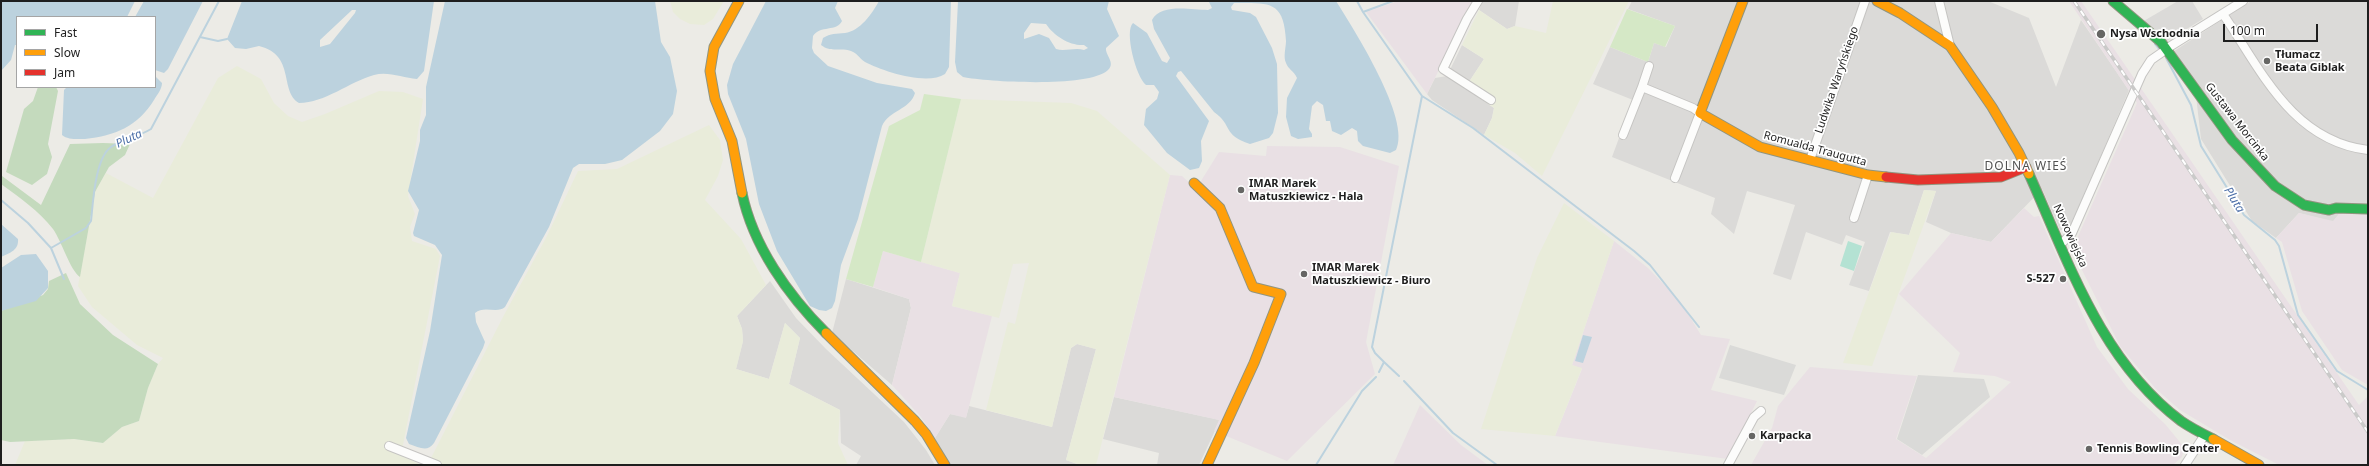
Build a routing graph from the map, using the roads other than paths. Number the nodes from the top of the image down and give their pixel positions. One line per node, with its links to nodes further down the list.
1 (739, 1): 30 (street)
2 (1478, 1): 14 (street)
3 (1743, 1): 15 (street)
4 (1865, 1): 18 (street, Ludwika Waryńskiego)
5 (1877, 1): 10 (street, Nowowiejska)
6 (1939, 1): 10 (street)
7 (2113, 1): 11 (street, Gustawa Morcinka)
8 (2243, 1): 9 (street)
9 (2223, 14): 11 (street); 17 (street)
10 (1950, 46): 19 (street, Nowowiejska)
11 (2163, 51): 23 (street, Gustawa Morcinka); 25 (street)
12 (1649, 66): 13 (street)
13 (1642, 87): 15 (street, Romualda Traugutta); 16 (street)
14 (1491, 100)
15 (1700, 113): 18 (street, Romualda Traugutta); 21 (street)
16 (1623, 135)
17 (2368, 150)
18 (1810, 160): 20 (street, Romualda Traugutta)
19 (2026, 167): 20 (street, Romualda Traugutta); 25 (street, Nowowiejska)
20 (1868, 175): 24 (street)
21 (1675, 178)
22 (1194, 183): 31 (street)
23 (2368, 209)
24 (1854, 218)
25 (2061, 244): 27 (street, Nowowiejska)
26 (1762, 411): 32 (street)
27 (2204, 436): 33 (street); 34 (street, Nowowiejska)
28 (389, 446): 29 (street)
29 (437, 465)
30 (945, 465)
31 (1207, 465)
32 (1728, 465)
33 (2185, 465)
34 (2259, 465)

